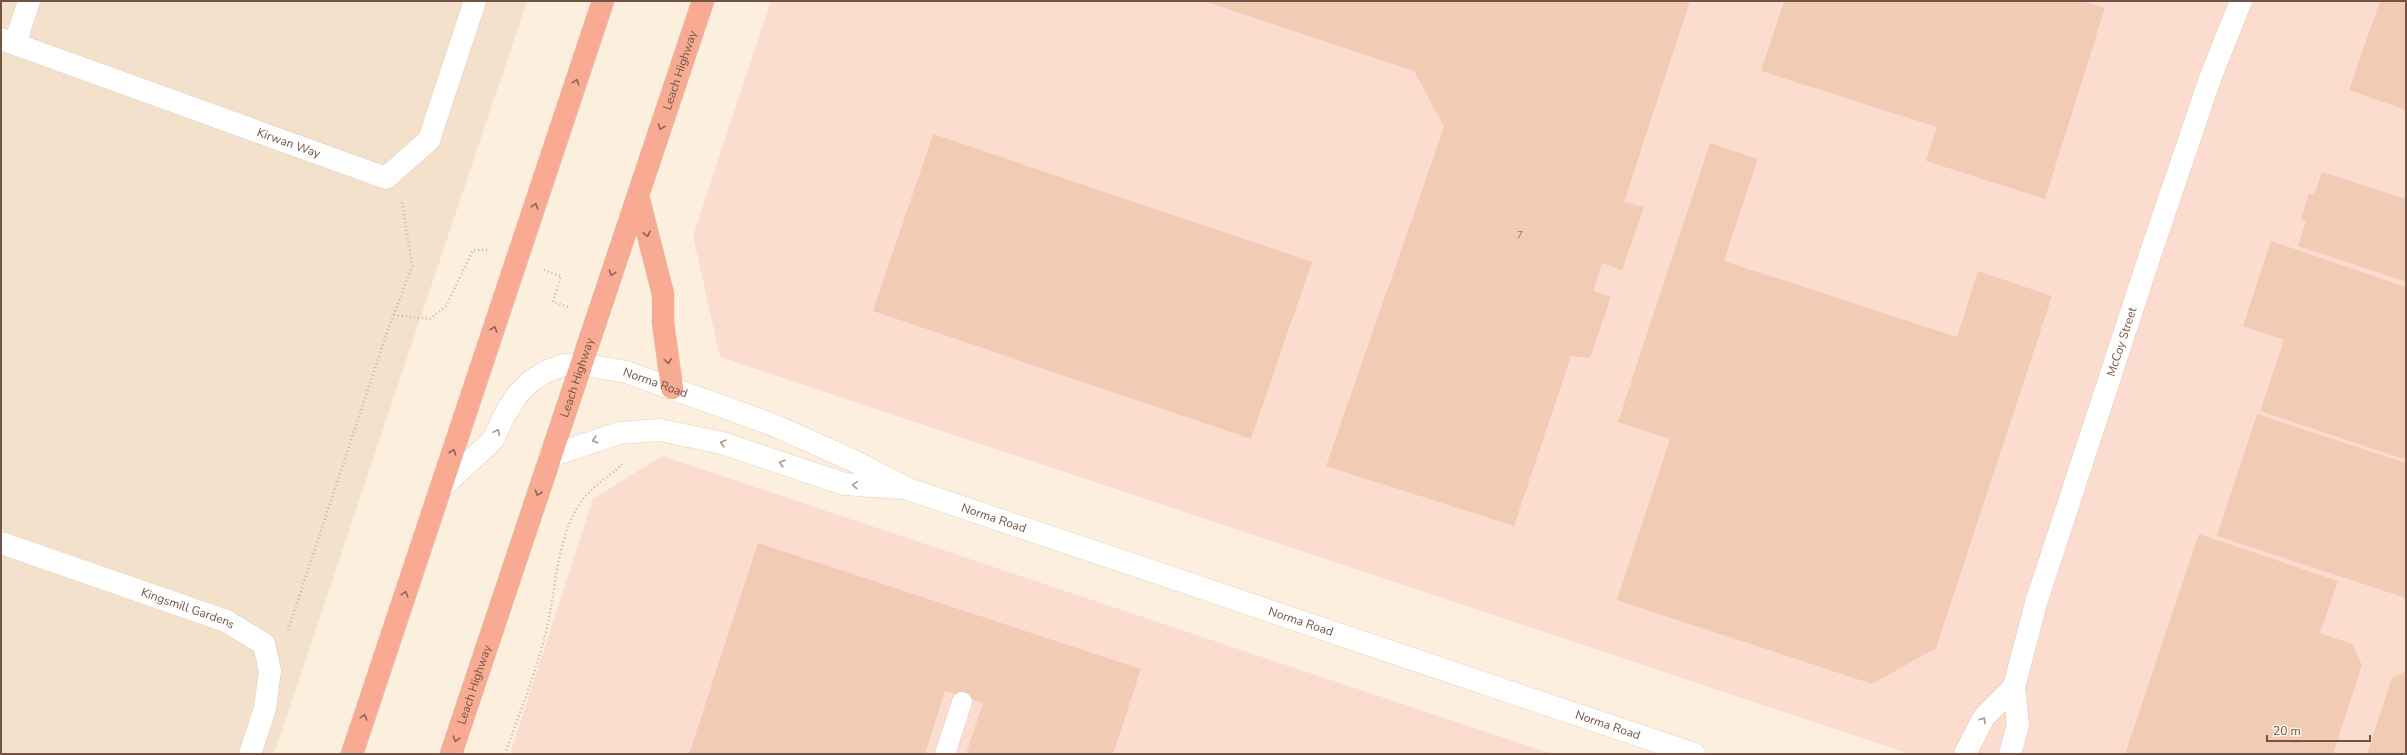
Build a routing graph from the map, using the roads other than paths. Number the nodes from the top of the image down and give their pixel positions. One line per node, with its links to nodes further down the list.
1 (29, 1): 6 (street)
2 (474, 1): 6 (street, Kirwan Way)
3 (603, 1): 11 (highway, one-way to 3)
4 (703, 1): 7 (highway, Leach Highway, one-way to 7)
5 (2241, 1): 14 (street, McCoy Street)
6 (8, 41)
7 (638, 196): 8 (highway, Leach Highway, one-way to 8); 9 (highway, one-way to 9)
8 (580, 364): 9 (street, Norma Road); 10 (highway, Leach Highway); 11 (street, Norma Road, one-way to 8)
9 (672, 388): 12 (street, Norma Road)
10 (550, 456): 12 (street, Norma Road, one-way to 10); 18 (highway, Leach Highway, one-way to 18)
11 (440, 489): 17 (highway, one-way to 11)
12 (908, 489): 20 (street, Norma Road)
13 (1, 543): 16 (street, Kingsmill Gardens)
14 (2014, 687): 21 (street, one-way to 14); 22 (street, McCoy Street)
15 (962, 702): 19 (lane)
16 (250, 754)
17 (352, 754)
18 (451, 754)
19 (945, 754)
20 (1694, 754)
21 (1965, 754)
22 (2010, 754)

